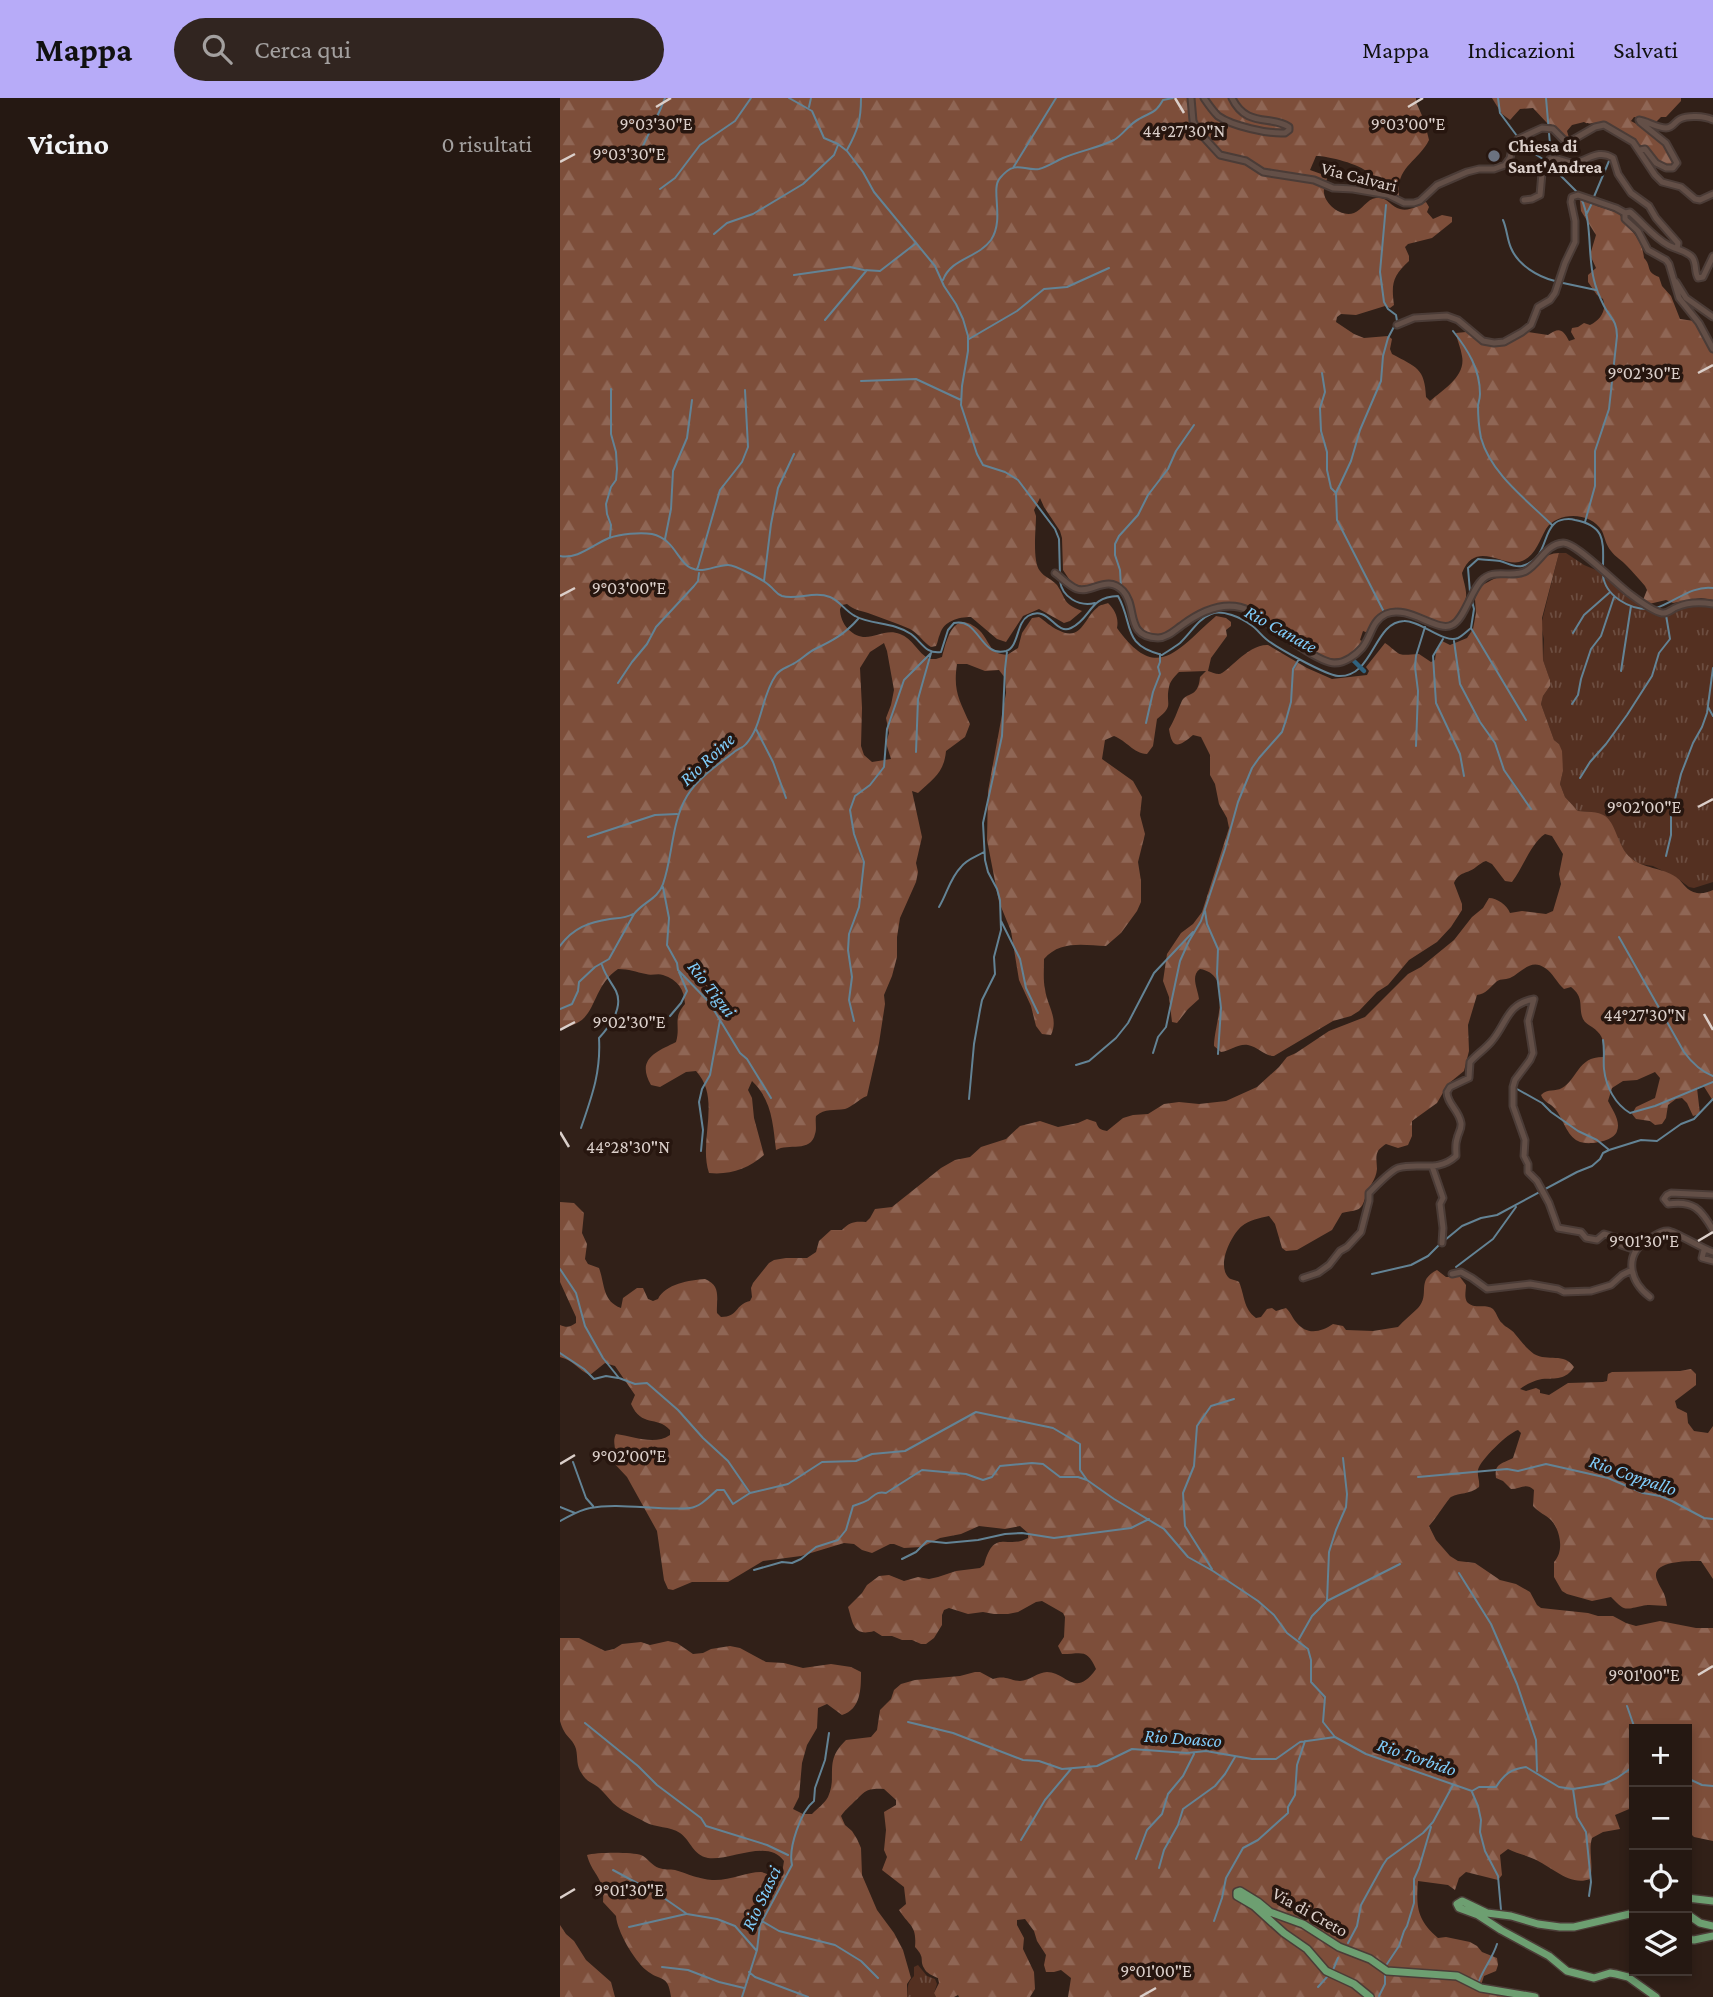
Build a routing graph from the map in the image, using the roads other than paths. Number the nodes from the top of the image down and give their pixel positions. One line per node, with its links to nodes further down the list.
1 (1191, 98): 5 (street, Via Calvari)
2 (1204, 98): 3 (street)
3 (1232, 98)
4 (1713, 120): 5 (street)
5 (1640, 150): 6 (street)
6 (1713, 194)
7 (1524, 200): 9 (street)
8 (1625, 213): 9 (street); 11 (street); 13 (street)
9 (1677, 249): 10 (street)
10 (1713, 256)
11 (1673, 276): 12 (street); 14 (street)
12 (1713, 317)
13 (1397, 325)
14 (1713, 349)
15 (1055, 573): 16 (street)
16 (1713, 604)
17 (1432, 1166): 20 (street); 21 (street); 25 (street)
18 (1713, 1195): 19 (street)
19 (1713, 1230)
20 (1442, 1243)
21 (1641, 1244): 22 (street); 23 (street)
22 (1713, 1256)
23 (1632, 1270): 24 (street); 26 (street)
24 (1452, 1274)
25 (1303, 1278)
26 (1650, 1297)
27 (1692, 1899): 28 (main road)
28 (1713, 1901)
29 (1629, 1914): 36 (main road)
30 (1692, 1917): 31 (main road)
31 (1713, 1926)
32 (1713, 1936): 33 (main road)
33 (1692, 1940)
34 (1370, 1997): 35 (main road, Via di Creto)
35 (1535, 1997)
36 (1656, 1997)

